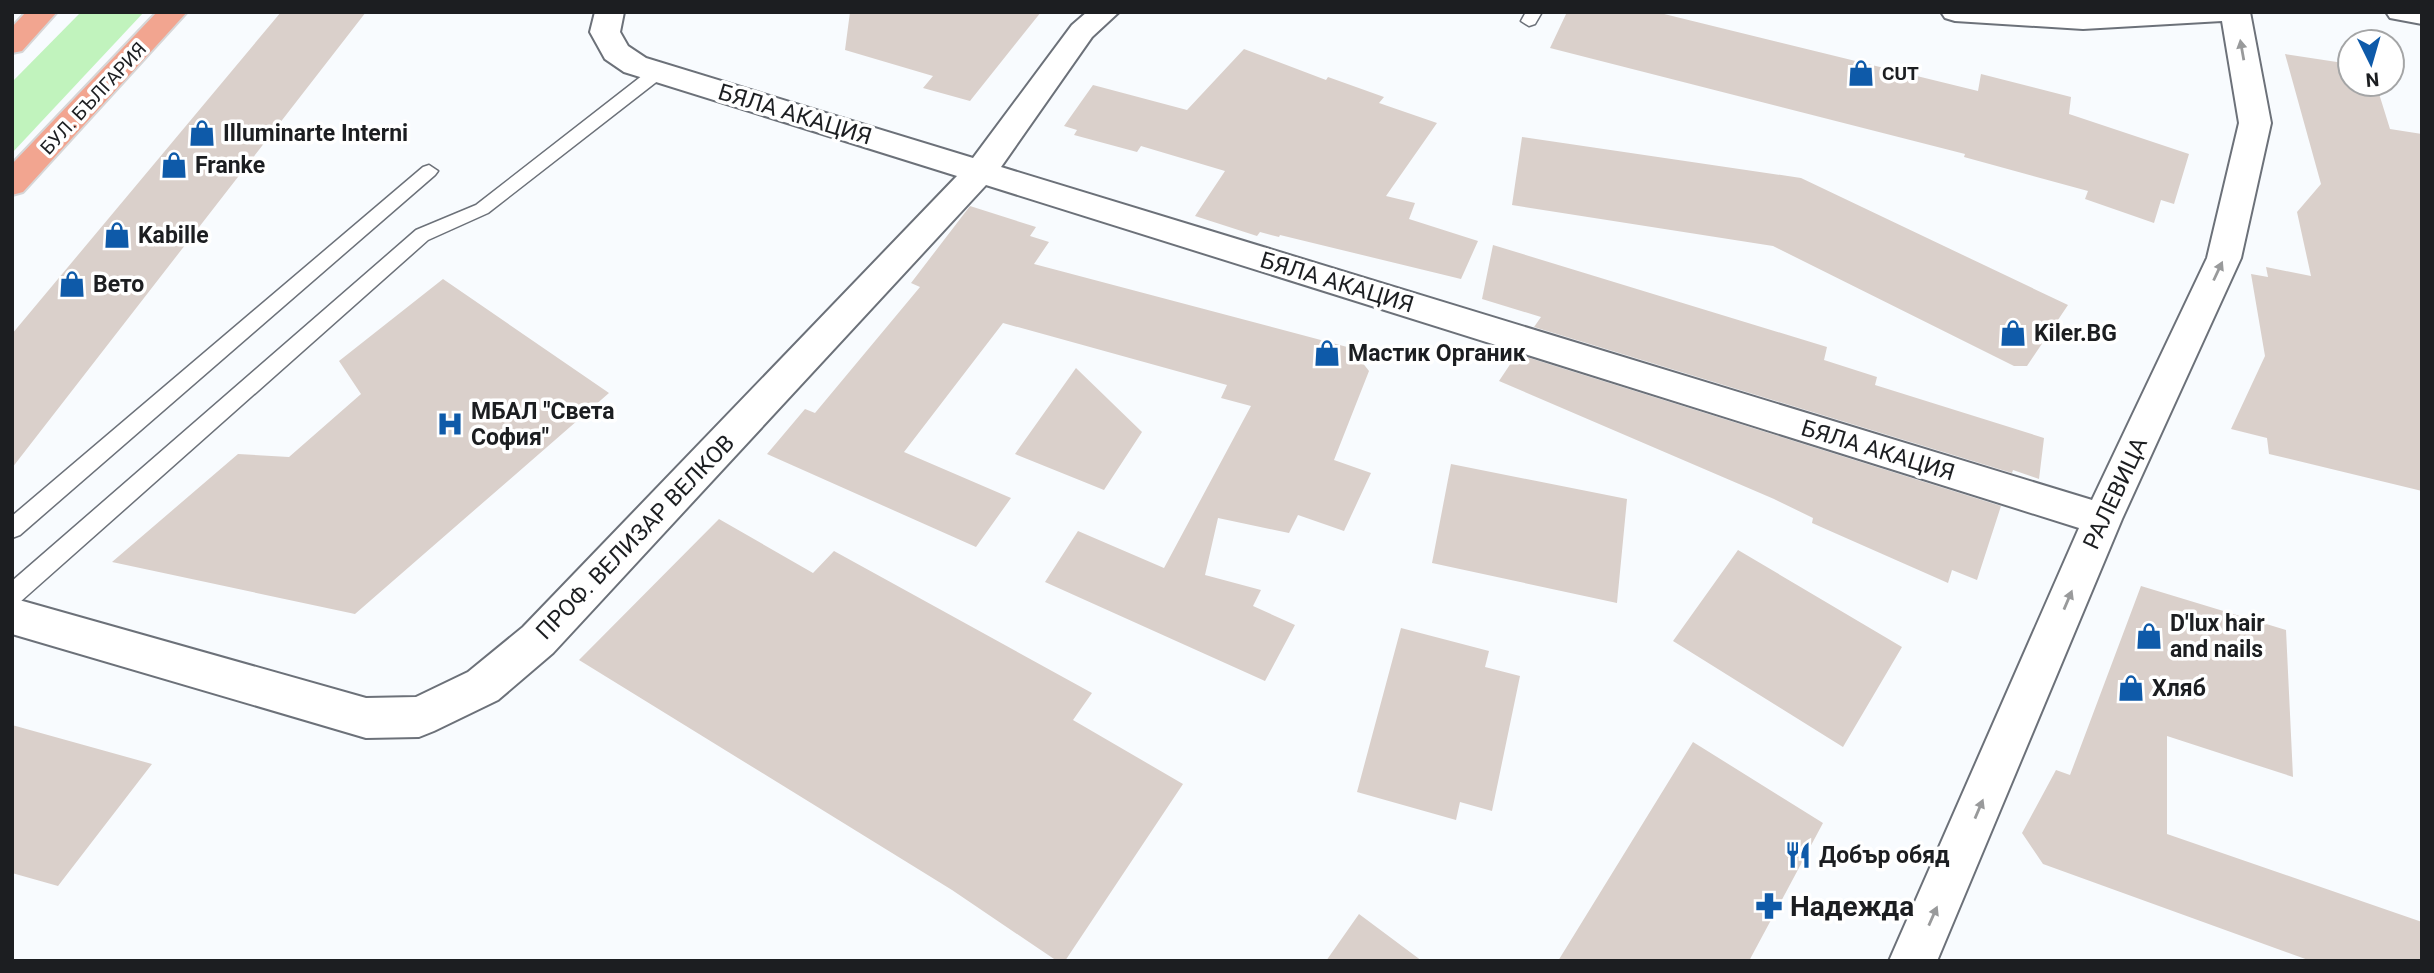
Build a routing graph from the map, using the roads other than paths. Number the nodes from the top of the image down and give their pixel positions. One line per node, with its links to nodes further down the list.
1 (43, 12): 10 (main road)
2 (173, 12): 14 (main road, БУЛ. БЪЛГАРИЯ)
3 (610, 12): 11 (street, БЯЛА АКАЦИЯ)
4 (1105, 12): 13 (street, ПРОФ. ВЕЛИЗАР ВЕЛКОВ)
5 (1955, 12): 6 (street)
6 (2222, 12)
7 (2235, 12): 15 (street, РАЛЕВИЦА, one-way to 7)
8 (2400, 12): 9 (street)
9 (2422, 15)
10 (12, 44)
11 (658, 72): 13 (street, БЯЛА АКАЦИЯ); 17 (lane)
12 (429, 171): 16 (lane)
13 (981, 171): 15 (street, БЯЛА АКАЦИЯ); 18 (street, ПРОФ. ВЕЛИЗАР ВЕЛКОВ)
14 (12, 184)
15 (2102, 519): 19 (street, РАЛЕВИЦА, one-way to 15)
16 (12, 529)
17 (12, 595)
18 (12, 615)
19 (1913, 961)

